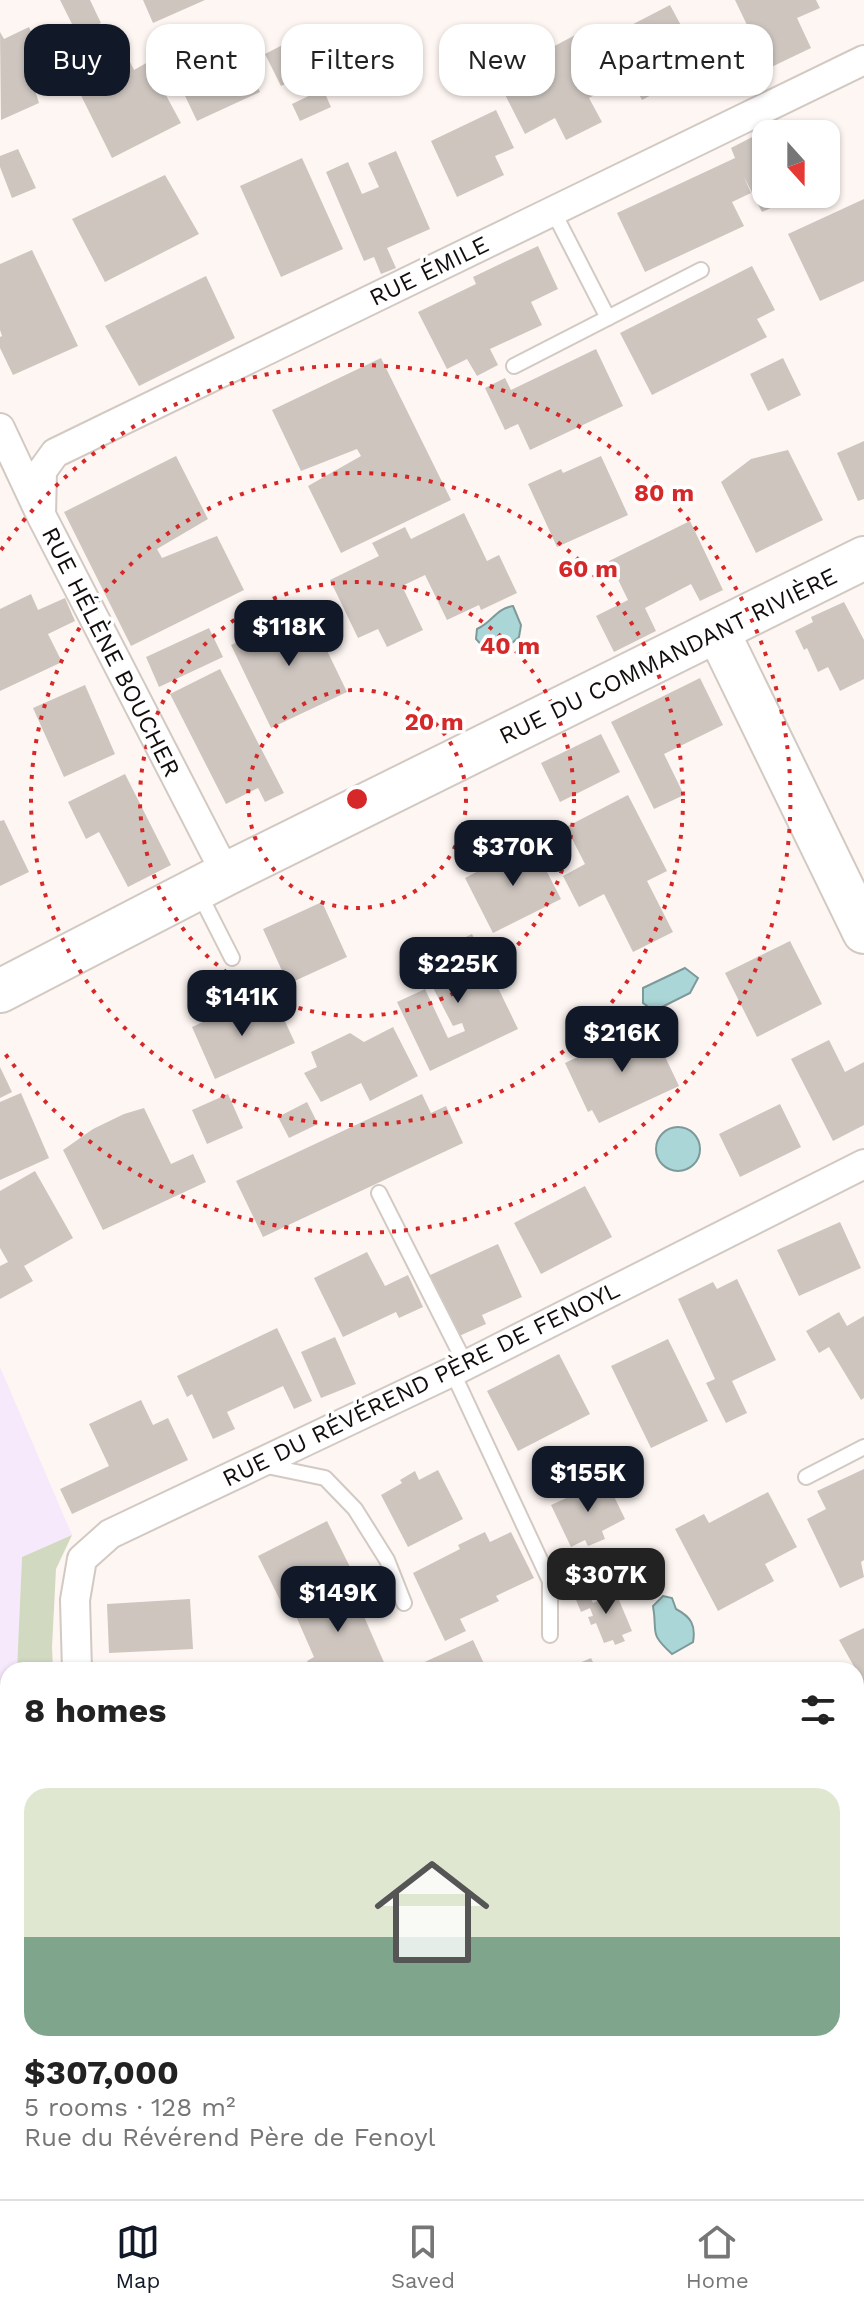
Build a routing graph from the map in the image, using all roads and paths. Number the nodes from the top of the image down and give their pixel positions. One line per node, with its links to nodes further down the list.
1 (864, 60): 2 (street, RUE ÉMILE)
2 (553, 211): 4 (lane); 7 (street, RUE ÉMILE)
3 (701, 270): 4 (lane)
4 (608, 318): 5 (lane)
5 (514, 366)
6 (0, 428): 7 (street, RUE HÉLÈNE BOUCHER)
7 (41, 515): 10 (street, RUE HÉLÈNE BOUCHER)
8 (864, 558): 9 (street, RUE DU COMMANDANT RIVIÈRE)
9 (718, 632): 10 (street, RUE DU COMMANDANT RIVIÈRE); 11 (street)
10 (211, 882): 12 (lane); 13 (street, RUE DU COMMANDANT RIVIÈRE)
11 (864, 932)
12 (232, 958)
13 (0, 991)
14 (864, 1164): 16 (street, RUE DU RÉVÉREND PÈRE DE FENOYL)
15 (379, 1193): 16 (lane)
16 (459, 1368): 18 (street, RUE DU RÉVÉREND PÈRE DE FENOYL); 21 (lane)
17 (864, 1447): 19 (lane)
18 (258, 1464): 20 (lane); 22 (street, RUE DU RÉVÉREND PÈRE DE FENOYL)
19 (806, 1477)
20 (404, 1603)
21 (550, 1635)
22 (77, 1662)

